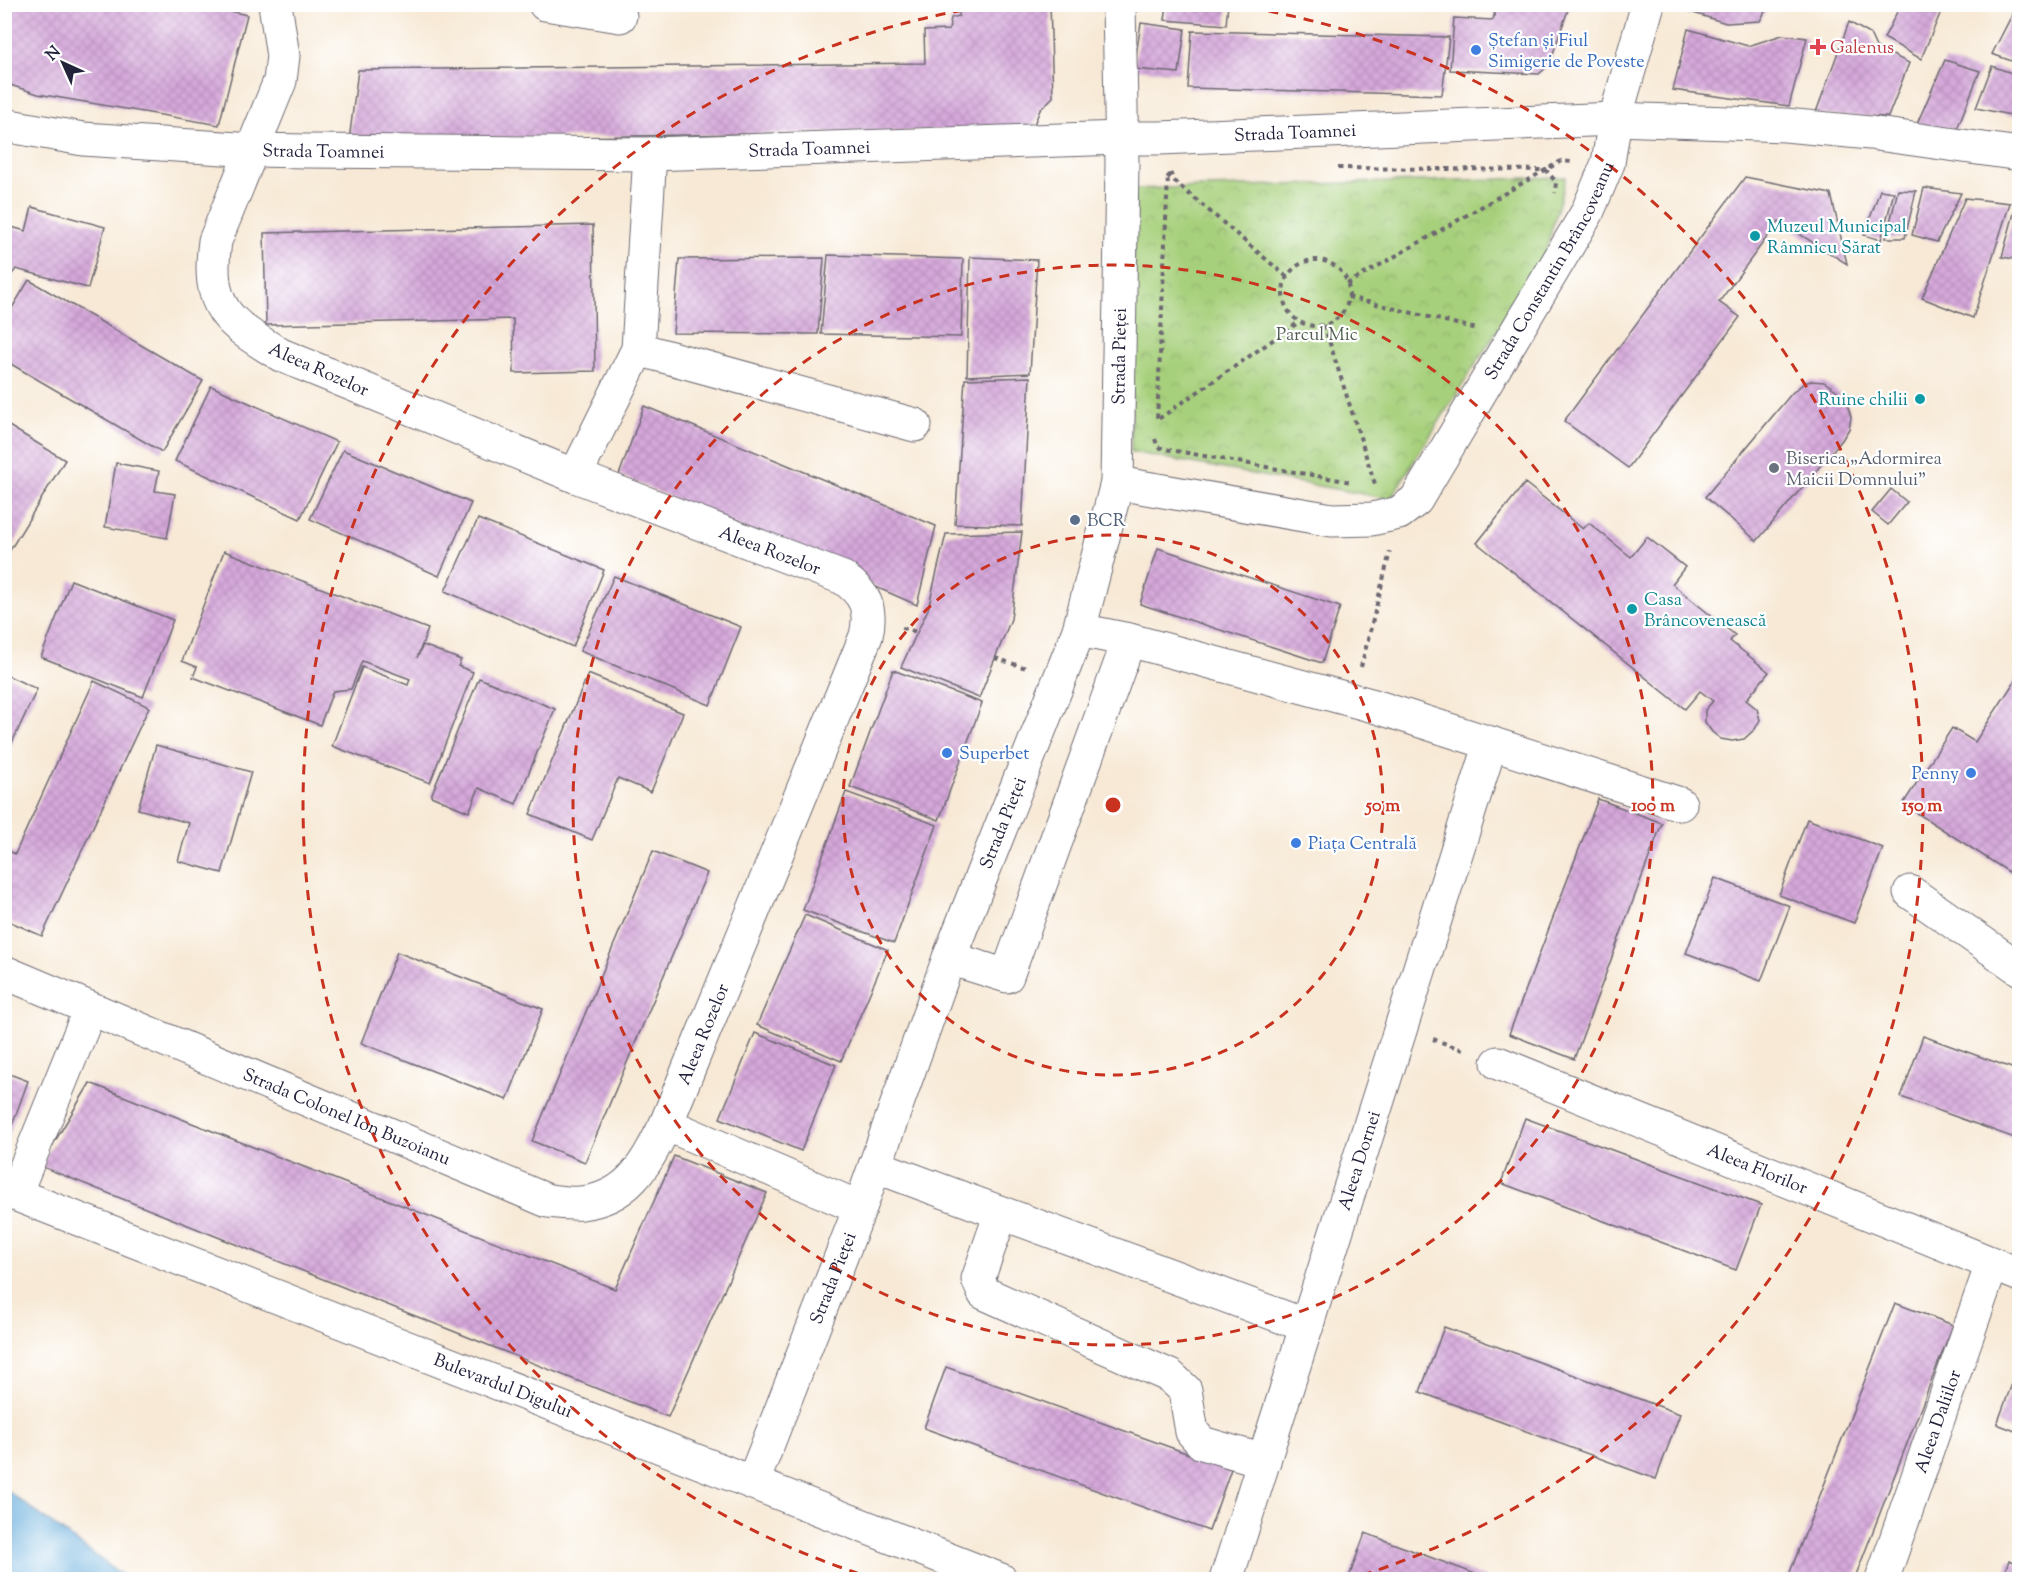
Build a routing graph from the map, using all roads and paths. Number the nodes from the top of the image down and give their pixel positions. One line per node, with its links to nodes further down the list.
1 (275, 4): 8 (street, Aleea Rozelor)
2 (545, 4): 5 (street)
3 (1119, 4): 9 (street, Strada Pieței)
4 (1648, 4): 6 (street, Strada Constantin Brâncoveanu)
5 (620, 16)
6 (1615, 119): 9 (street, Strada Toamnei); 11 (street); 12 (street, Strada Constantin Brâncoveanu)
7 (4, 125): 8 (street, Strada Toamnei)
8 (254, 150): 10 (street, Strada Toamnei); 28 (street, Aleea Rozelor)
9 (1122, 150): 10 (street, Strada Toamnei); 16 (path); 26 (street, Strada Pieței)
10 (650, 154): 24 (street)
11 (2019, 154)
12 (1608, 163): 14 (path); 32 (street, Strada Constantin Brâncoveanu)
13 (1337, 168): 14 (path)
14 (1546, 170): 17 (path); 19 (path)
15 (1176, 173): 16 (path)
16 (1168, 176): 18 (path); 25 (path)
17 (1553, 200)
18 (1287, 277): 19 (path); 21 (path)
19 (1347, 285): 20 (path)
20 (1348, 297): 22 (path); 23 (path)
21 (1299, 322): 22 (path); 25 (path)
22 (1324, 325): 31 (path)
23 (1474, 339)
24 (638, 349): 27 (street); 28 (street)
25 (1156, 420): 26 (path); 30 (path)
26 (1118, 422): 29 (street, Strada Pieței)
27 (915, 425)
28 (575, 476): 45 (street, Aleea Rozelor)
29 (1117, 483): 32 (street); 33 (street, Strada Pieței)
30 (1362, 484)
31 (1369, 485)
32 (1399, 513): 35 (path)
33 (1079, 630): 34 (street); 39 (street, Strada Pieței)
34 (1129, 640): 35 (street); 39 (street)
35 (1353, 701): 36 (street)
36 (1491, 743): 37 (street); 43 (street, Aleea Dornei)
37 (1680, 804)
38 (1910, 892): 40 (street)
39 (949, 958): 46 (street, Strada Pieței)
40 (2019, 969)
41 (4, 972): 42 (street, Strada Colonel Ion Buzoianu)
42 (90, 1009): 47 (street); 48 (street, Strada Colonel Ion Buzoianu)
43 (1402, 1028): 44 (path); 52 (street, Aleea Dornei)
44 (1498, 1063): 51 (street, Aleea Florilor)
45 (666, 1124): 48 (street, Aleea Rozelor); 49 (street)
46 (875, 1166): 49 (street, Strada Pieței); 50 (street)
47 (10, 1192): 54 (street, Bulevardul Digului)
48 (607, 1198)
49 (860, 1208): 54 (street, Strada Pieței)
50 (1001, 1213): 52 (street); 53 (street)
51 (2006, 1269): 57 (street, Aleea Daliilor)
52 (1307, 1326): 53 (street, Aleea Dornei)
53 (1264, 1461): 56 (street, Aleea Dornei)
54 (753, 1482): 55 (street, Bulevardul Digului)
55 (1001, 1580)
56 (1226, 1580)
57 (1882, 1580)

